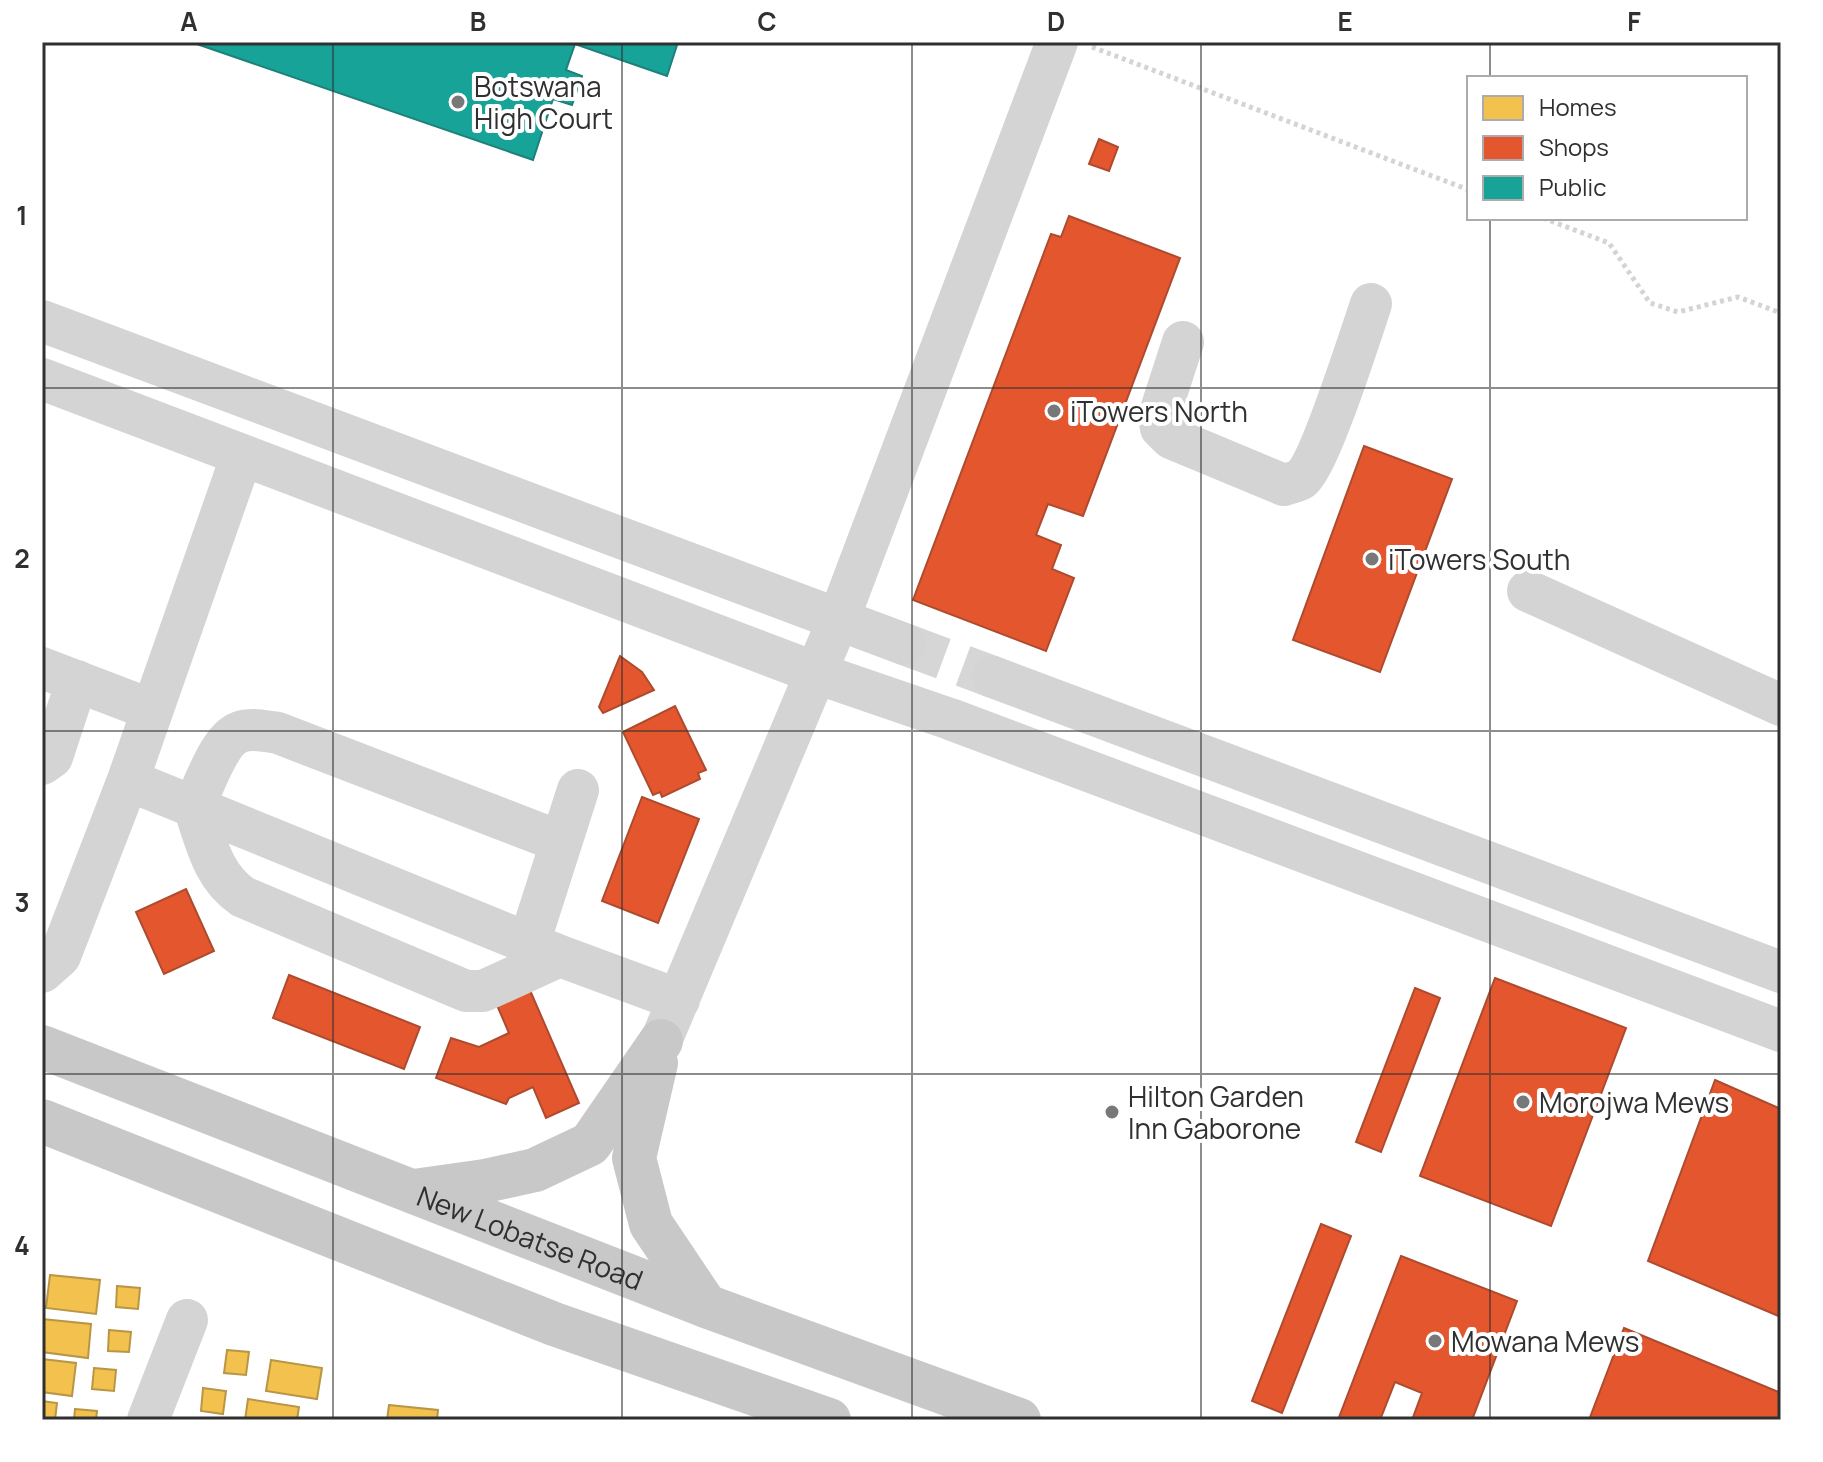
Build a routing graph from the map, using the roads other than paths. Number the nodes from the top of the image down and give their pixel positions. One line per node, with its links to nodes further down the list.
1 (1057, 42): 8 (street)
2 (1371, 304): 4 (street)
3 (42, 321): 8 (street)
4 (1183, 342)
5 (42, 379): 6 (street)
6 (242, 455): 10 (street); 14 (street)
7 (1528, 591): 13 (street)
8 (839, 618): 9 (street); 10 (street)
9 (904, 644)
10 (816, 673): 23 (street); 24 (street)
11 (60, 674): 14 (street); 15 (street)
12 (993, 677): 22 (street)
13 (1781, 705)
14 (152, 710): 16 (street)
15 (42, 764)
16 (128, 780): 18 (street); 21 (street)
17 (578, 790): 19 (street)
18 (194, 807): 19 (street); 20 (street); 20 (street)
19 (561, 842): 20 (street)
20 (544, 950): 23 (street)
21 (42, 972)
22 (1781, 972)
23 (679, 1000): 25 (street)
24 (1781, 1031)
25 (661, 1041): 28 (main road); 29 (main road)
26 (42, 1047): 28 (main road, New Lobatse Road)
27 (42, 1121): 32 (main road)
28 (412, 1191): 29 (main road, New Lobatse Road)
29 (706, 1306): 33 (main road, New Lobatse Road)
30 (187, 1320): 31 (street)
31 (148, 1420)
32 (829, 1420)
33 (1019, 1420)

